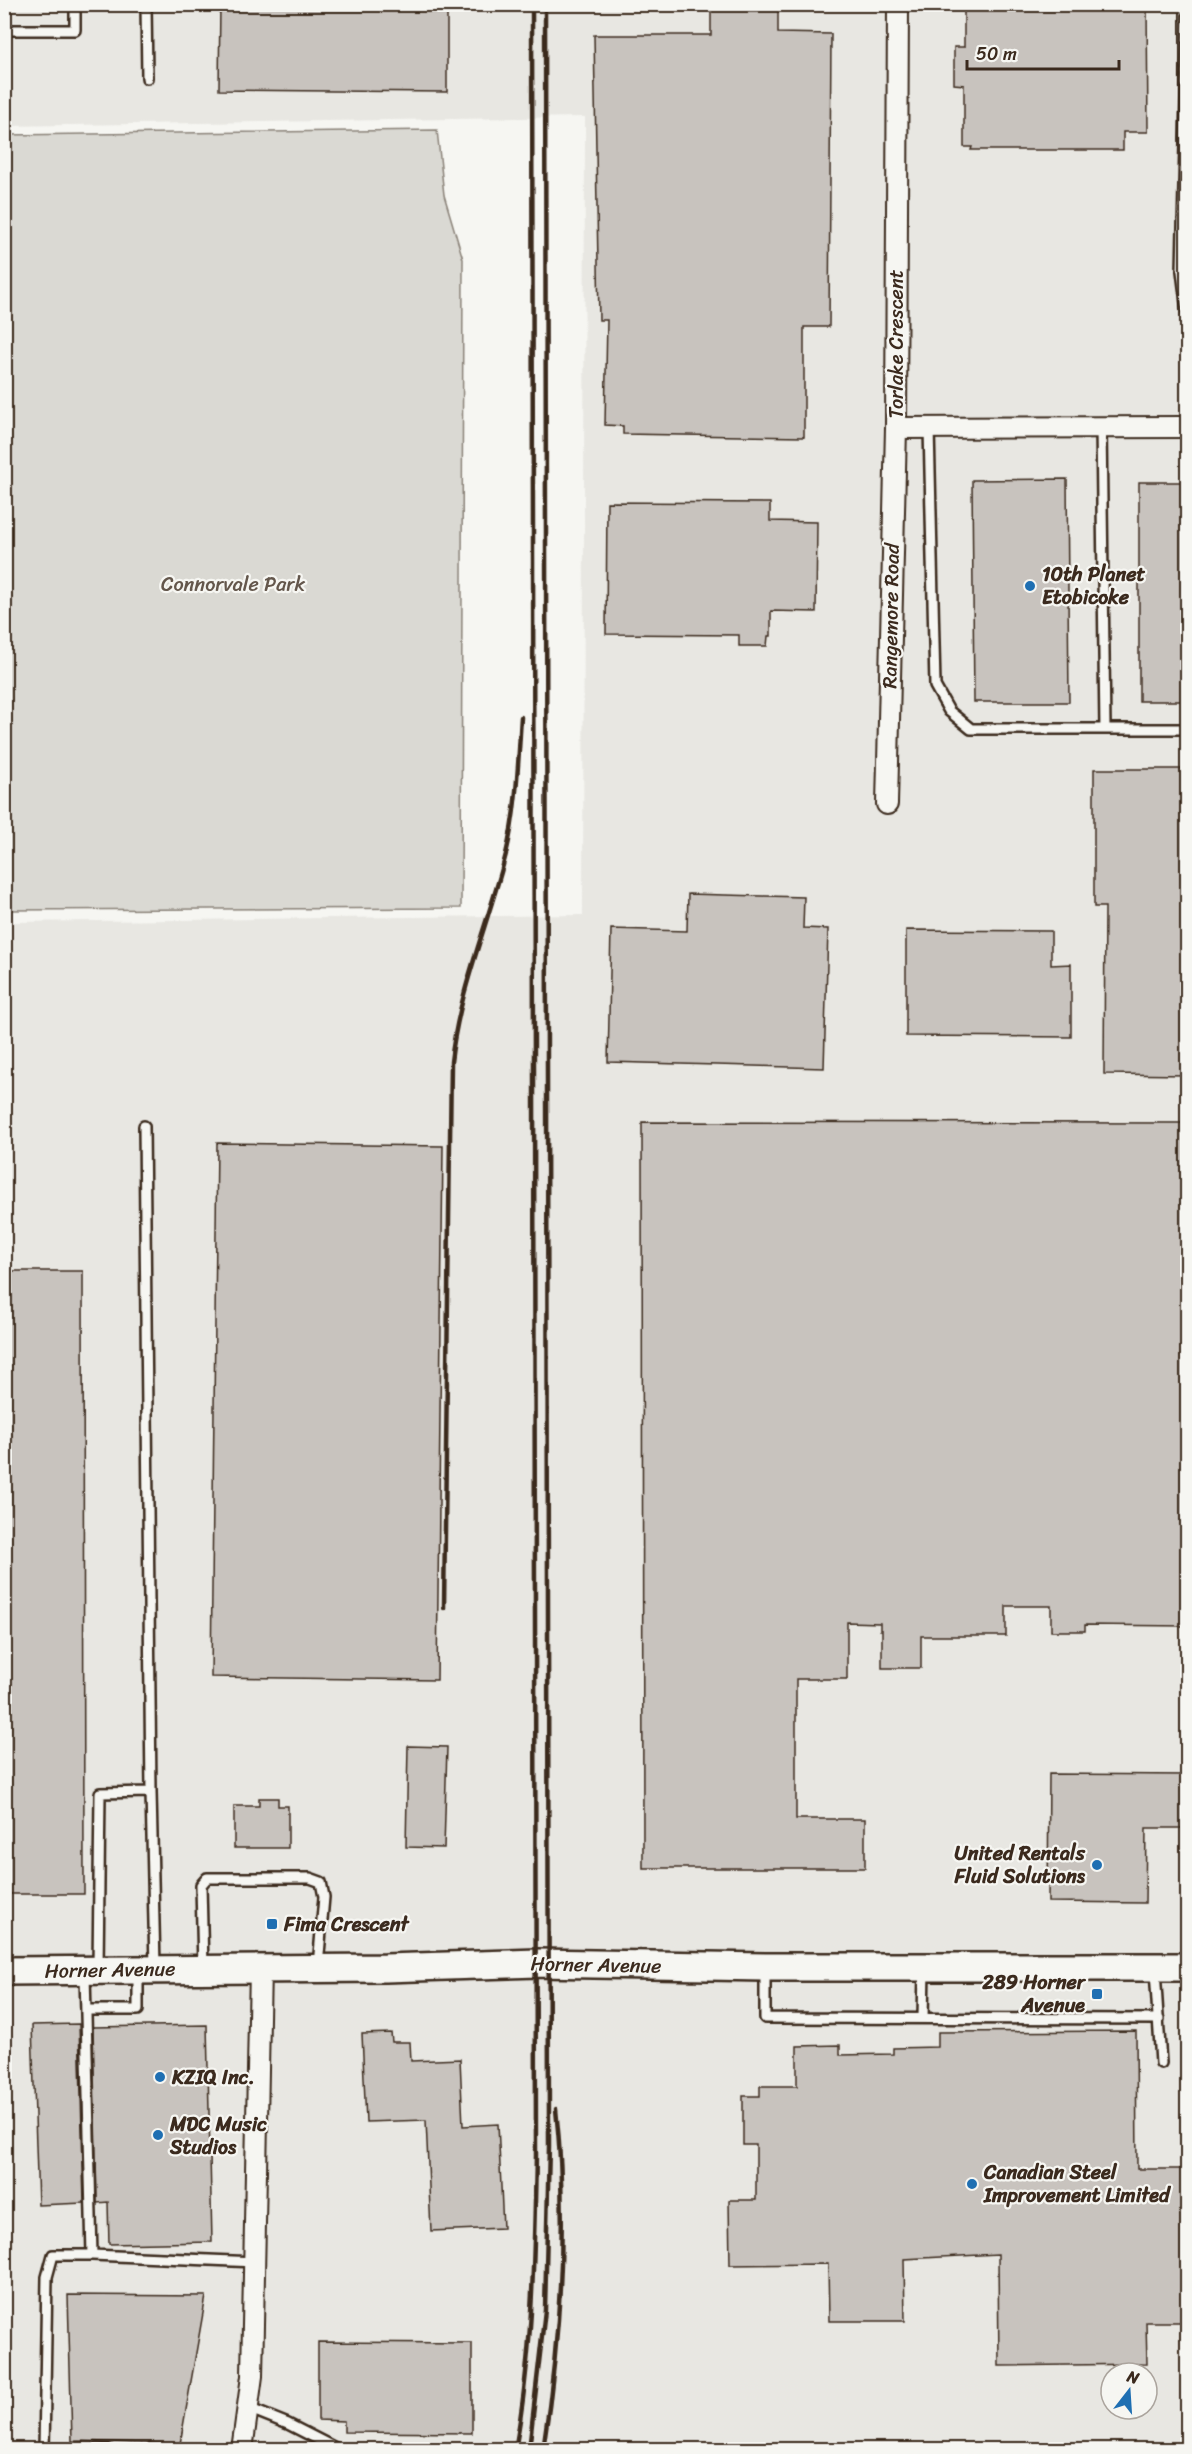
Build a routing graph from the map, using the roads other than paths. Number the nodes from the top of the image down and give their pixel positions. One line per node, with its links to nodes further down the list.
1 (75, 4): 5 (lane)
2 (146, 4): 6 (lane)
3 (898, 4): 10 (street, Torlake Crescent)
4 (1188, 15): 7 (lane)
5 (4, 30)
6 (147, 78)
7 (1188, 318)
8 (1101, 427): 9 (street, Torlake Crescent); 11 (street, Torlake Crescent); 12 (lane)
9 (1188, 427)
10 (896, 428): 11 (street, Torlake Crescent); 14 (street, Rangemore Road)
11 (929, 428): 12 (lane)
12 (1106, 729): 13 (lane)
13 (1188, 729)
14 (887, 804)
15 (144, 1126): 16 (lane)
16 (151, 1792): 24 (lane); 25 (lane)
17 (1155, 1966): 18 (main road, Horner Avenue); 20 (main road, Horner Avenue); 29 (lane)
18 (1188, 1966)
19 (765, 1967): 20 (main road, Horner Avenue); 22 (main road, Horner Avenue); 28 (lane)
20 (924, 1967): 28 (lane)
21 (260, 1968): 22 (main road, Horner Avenue); 23 (main road, Horner Avenue); 32 (street)
22 (318, 1968): 23 (lane)
23 (202, 1969): 25 (main road, Horner Avenue)
24 (91, 1970): 25 (main road, Horner Avenue); 26 (main road, Horner Avenue); 27 (lane)
25 (147, 1970): 27 (lane)
26 (4, 1971)
27 (86, 2010): 31 (lane)
28 (923, 2018): 29 (lane)
29 (1159, 2019): 30 (lane)
30 (1161, 2063)
31 (92, 2255): 32 (lane); 35 (lane)
32 (256, 2262): 33 (street)
33 (248, 2408): 37 (street); 38 (lane)
34 (97, 2449): 36 (lane)
35 (44, 2450)
36 (109, 2450)
37 (242, 2450)
38 (339, 2450)

